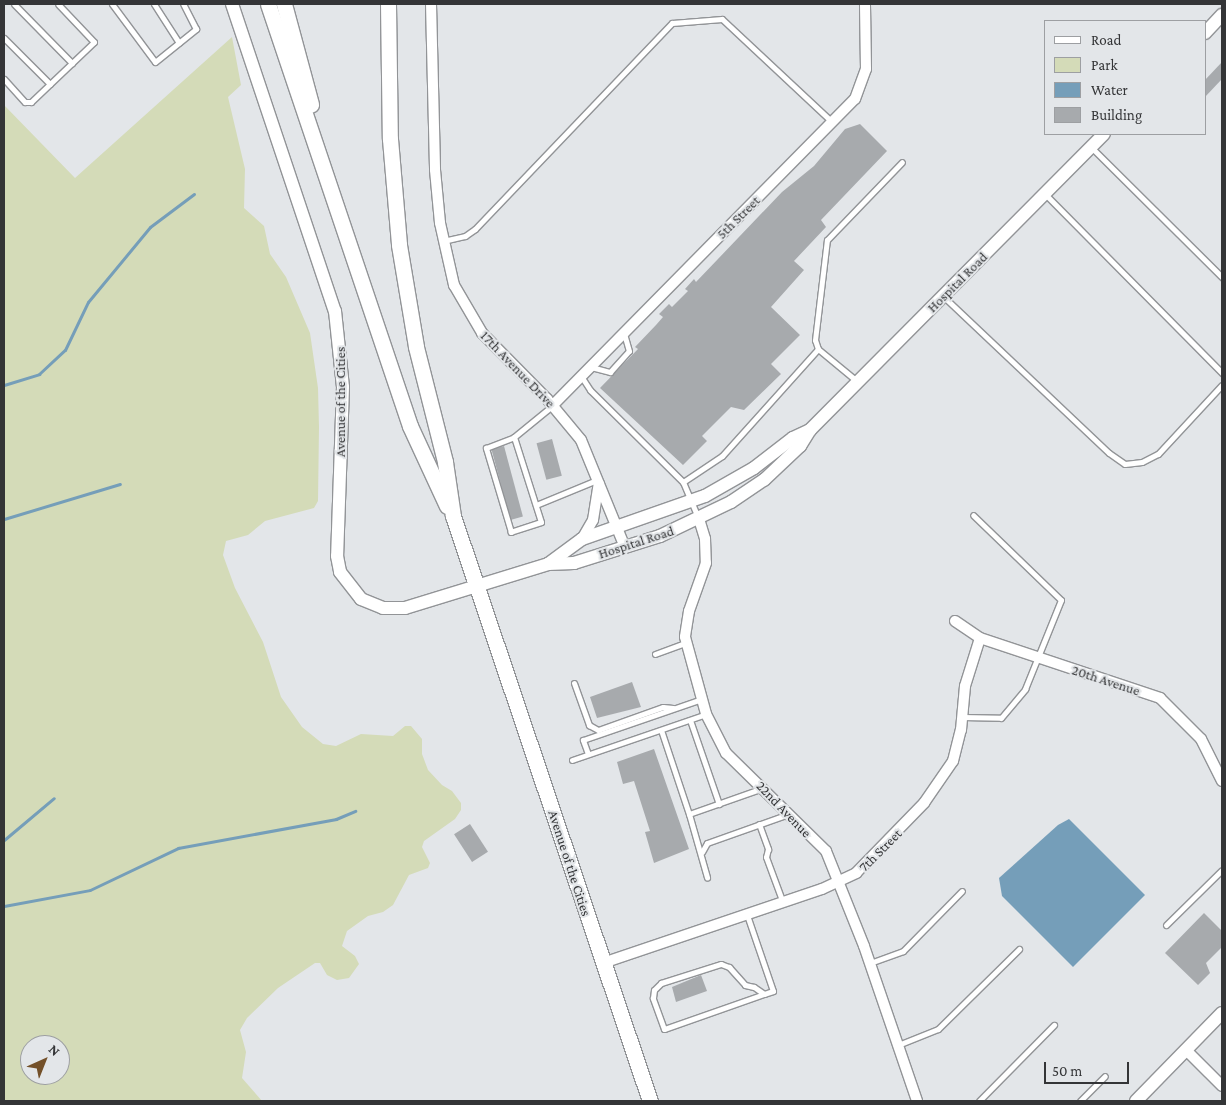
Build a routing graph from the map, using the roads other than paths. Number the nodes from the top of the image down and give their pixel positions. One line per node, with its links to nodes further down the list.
1 (14, 4): 16 (lane)
2 (58, 4): 16 (lane)
3 (112, 4): 15 (lane)
4 (154, 4): 15 (lane)
5 (183, 4): 15 (lane)
6 (232, 4): 49 (street, Avenue of the Cities)
7 (268, 4): 23 (main road, Avenue of the Cities)
8 (284, 4): 23 (main road, Avenue of the Cities)
9 (388, 4): 43 (main road, Avenue of the Cities)
10 (431, 4): 25 (street, 17th Avenue Drive)
11 (865, 4): 19 (street, 5th Street)
12 (1222, 15): 13 (street)
13 (1206, 32)
14 (4, 38): 18 (lane)
15 (179, 43)
16 (72, 63): 18 (lane)
17 (4, 79): 18 (lane)
18 (50, 84)
19 (832, 123): 25 (lane); 28 (street, 5th Street)
20 (1103, 135): 21 (street, Hospital Road)
21 (1091, 147): 24 (street, Hospital Road); 26 (lane)
22 (902, 162): 29 (lane)
23 (332, 192): 43 (main road, Avenue of the Cities)
24 (1045, 194): 27 (street, Hospital Road); 31 (lane)
25 (443, 241): 35 (street, 17th Avenue Drive)
26 (1222, 277)
27 (943, 296): 33 (street, Hospital Road); 34 (lane)
28 (624, 332): 30 (street, 5th Street); 30 (lane)
29 (818, 349): 33 (lane); 39 (lane)
30 (590, 366): 32 (street, 5th Street)
31 (1222, 373)
32 (581, 376): 35 (street, 5th Street); 39 (lane)
33 (858, 382): 36 (street, Hospital Road)
34 (1222, 385)
35 (553, 405): 37 (lane); 38 (street, 17th Avenue Drive)
36 (810, 430): 40 (street, Hospital Road); 44 (street, Hospital Road)
37 (514, 437): 41 (lane); 41 (lane)
38 (599, 479): 41 (lane); 45 (street, 17th Avenue Drive); 46 (street)
39 (683, 482): 40 (lane)
40 (691, 502): 44 (lane); 45 (street, Hospital Road)
41 (536, 505)
42 (973, 515): 55 (lane)
43 (453, 516): 49 (main road, Avenue of the Cities)
44 (698, 520): 47 (street, Hospital Road); 52 (street, 22nd Avenue)
45 (618, 528): 46 (street, Hospital Road); 47 (street, 17th Avenue Drive)
46 (582, 539): 48 (street, Hospital Road)
47 (624, 545): 48 (street, Hospital Road)
48 (548, 564): 49 (street, Hospital Road)
49 (476, 586): 53 (main road, Avenue of the Cities)
50 (955, 621): 51 (street, 20th Avenue)
51 (980, 638): 55 (street, 20th Avenue); 60 (street, 7th Street)
52 (687, 643): 54 (lane); 57 (street, 22nd Avenue)
53 (499, 652): 67 (main road, Avenue of the Cities); 81 (main road, Avenue of the Cities)
54 (655, 654)
55 (1038, 658): 60 (lane); 65 (street, 20th Avenue)
56 (574, 683): 58 (lane)
57 (702, 699): 58 (lane); 59 (street, 22nd Avenue)
58 (676, 708): 63 (lane)
59 (706, 714): 61 (lane); 66 (street, 22nd Avenue)
60 (962, 717): 75 (street, 7th Street)
61 (690, 720): 62 (lane); 68 (lane)
62 (661, 730): 63 (lane); 69 (lane)
63 (588, 754): 64 (lane)
64 (572, 760)
65 (1222, 782)
66 (764, 788): 68 (lane); 70 (street, 22nd Avenue)
67 (548, 800)
68 (719, 804): 69 (lane)
69 (689, 814): 72 (lane)
70 (789, 814): 71 (lane); 75 (street, 22nd Avenue)
71 (759, 824): 72 (lane); 77 (lane)
72 (702, 852): 74 (lane)
73 (1222, 870): 79 (lane)
74 (707, 877)
75 (839, 882): 77 (street, 7th Street); 82 (street, 22nd Avenue)
76 (962, 891): 82 (lane)
77 (783, 903): 78 (street, 7th Street)
78 (747, 915): 81 (street, 7th Street); 83 (lane)
79 (1166, 925)
80 (1019, 949): 86 (lane)
81 (603, 963): 90 (main road, Avenue of the Cities)
82 (870, 964): 86 (street, 22nd Avenue)
83 (764, 994): 83 (lane)
84 (1222, 1013): 87 (street)
85 (1054, 1025): 92 (lane)
86 (898, 1045): 91 (street, 22nd Avenue)
87 (1186, 1050): 89 (street); 94 (street)
88 (1105, 1076): 93 (lane)
89 (1222, 1086)
90 (650, 1101)
91 (917, 1101)
92 (979, 1101)
93 (1080, 1101)
94 (1136, 1101)

